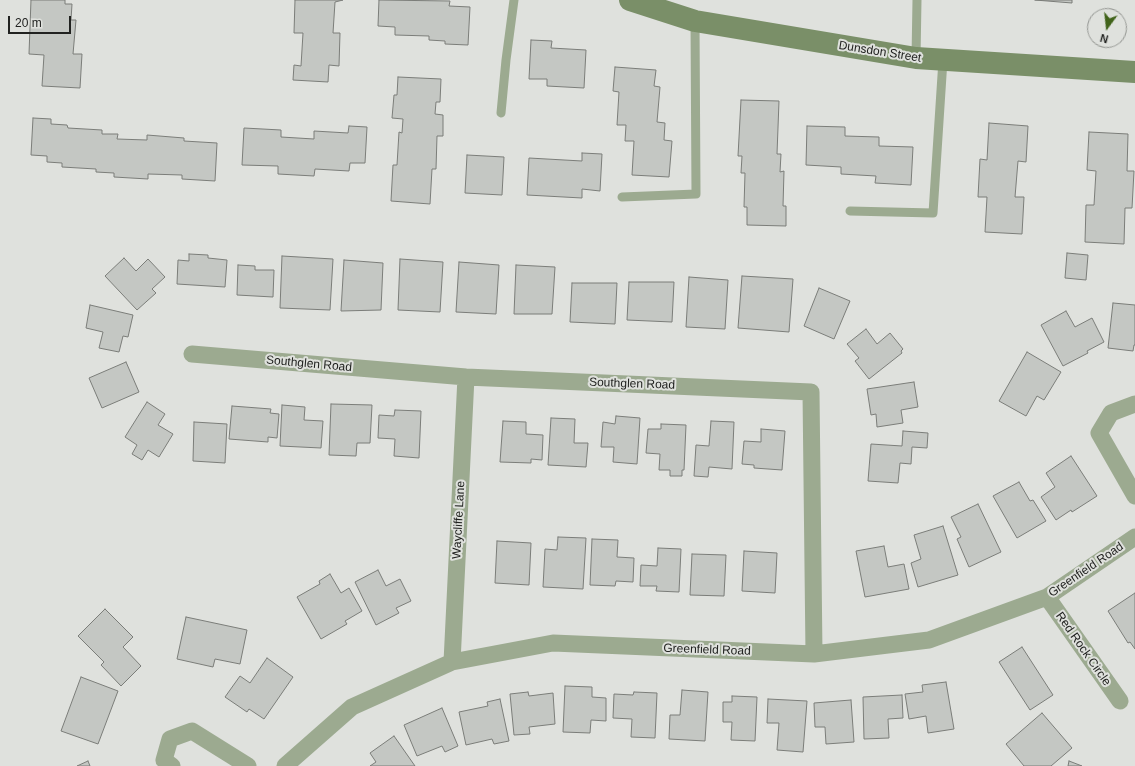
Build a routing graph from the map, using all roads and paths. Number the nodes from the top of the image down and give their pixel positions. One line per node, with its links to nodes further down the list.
1 (514, 0): 8 (lane)
2 (630, 0): 4 (main road, Dunsdon Street)
3 (917, 0): 5 (lane)
4 (695, 21): 5 (main road, Dunsdon Street); 9 (lane)
5 (916, 58): 6 (main road, Dunsdon Street)
6 (943, 60): 7 (main road, Dunsdon Street); 10 (lane)
7 (1135, 72)
8 (501, 113)
9 (622, 197)
10 (850, 211)
11 (192, 354): 12 (street, Southglen Road)
12 (466, 378): 17 (street, Southglen Road); 18 (street, Waycliffe Lane)
13 (1135, 404): 14 (street)
14 (1135, 496)
15 (1135, 537): 16 (street, Greenfield Road)
16 (1047, 597): 17 (street, Greenfield Road); 19 (street, Red Rock Circle)
17 (814, 654): 18 (street, Greenfield Road)
18 (452, 662): 22 (street, Greenfield Road)
19 (1120, 701)
20 (172, 766): 21 (street)
21 (248, 766)
22 (285, 766)

